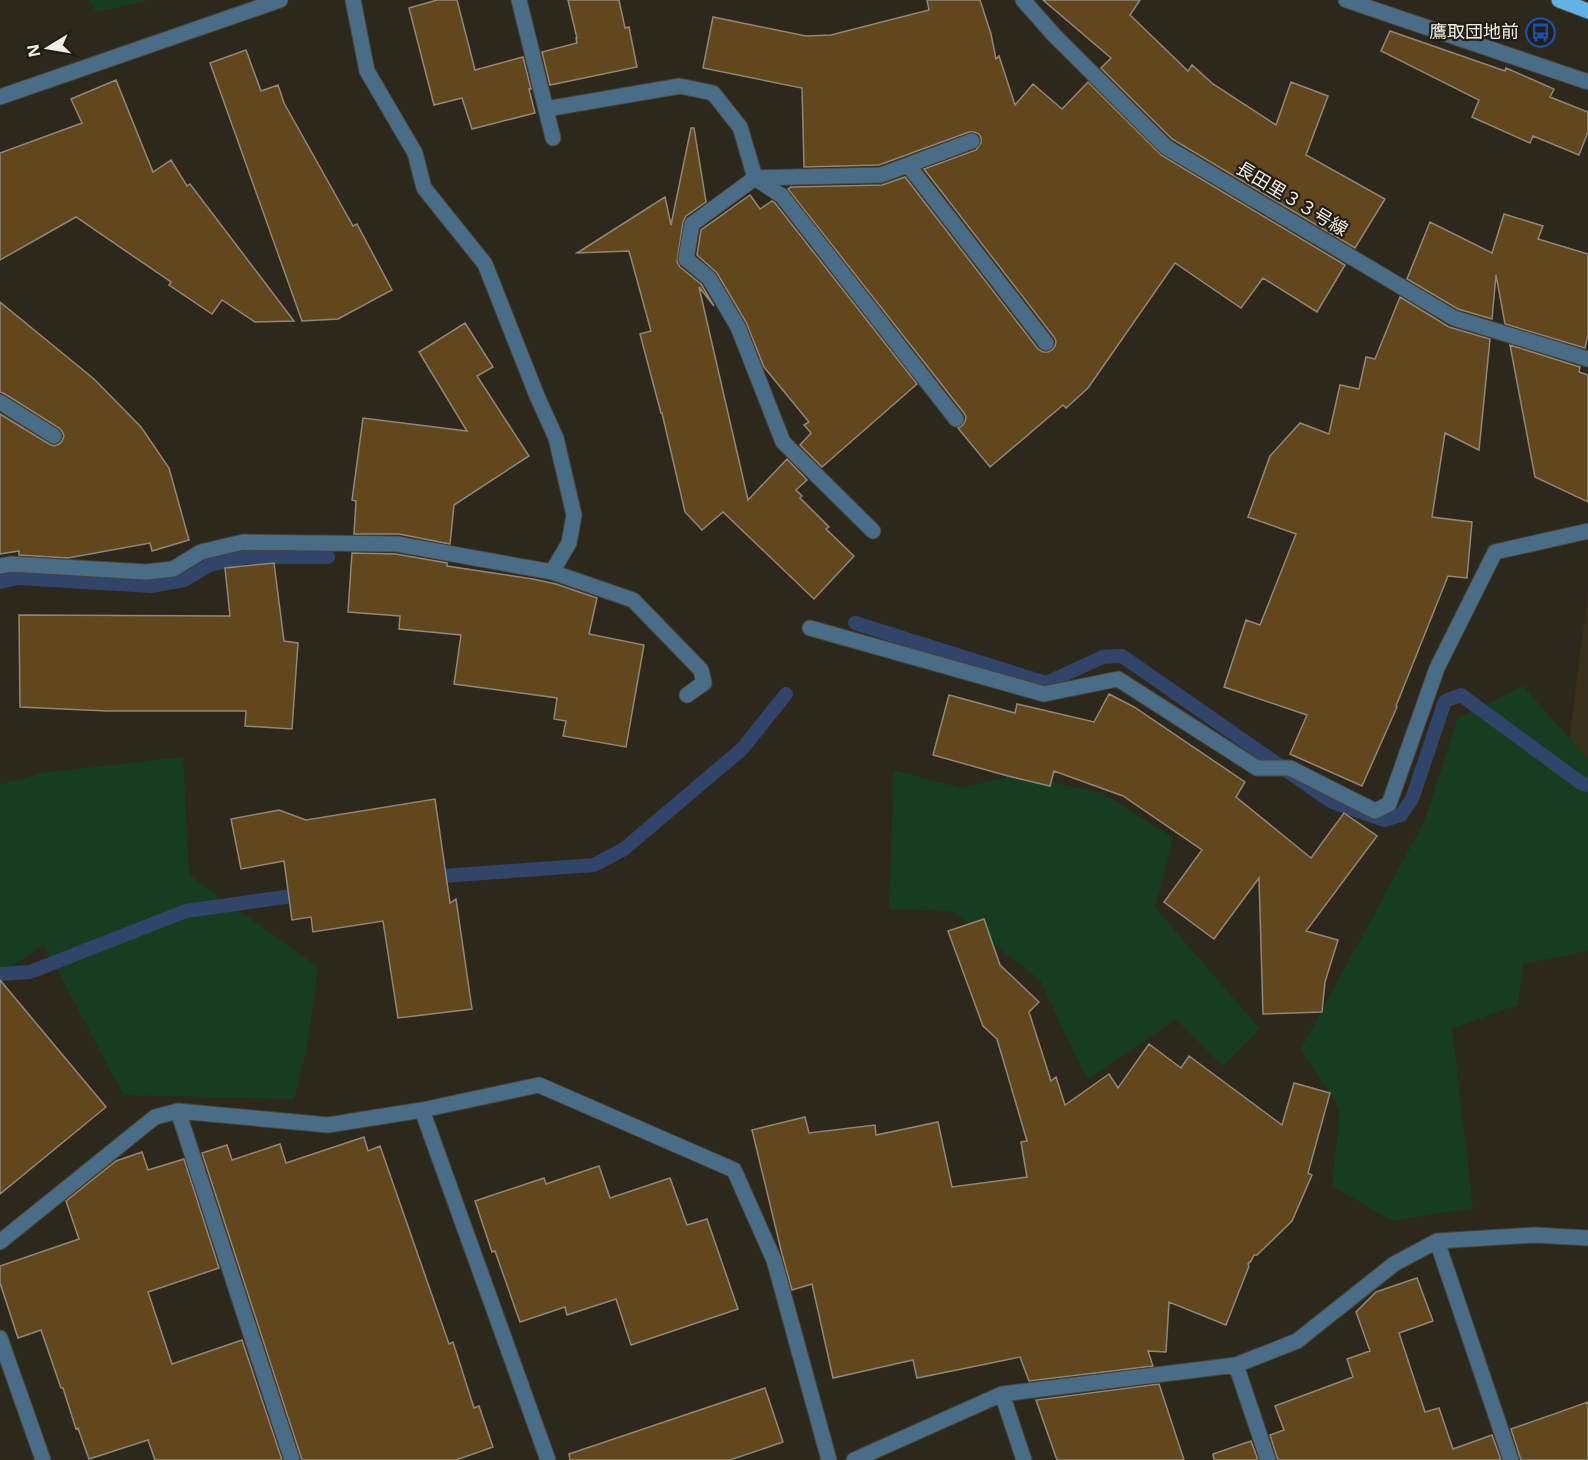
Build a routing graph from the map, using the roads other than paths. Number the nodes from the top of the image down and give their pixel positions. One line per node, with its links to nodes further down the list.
1 (280, 0): 9 (street)
2 (353, 0): 23 (street)
3 (519, 0): 10 (street)
4 (1023, 0): 16 (street, 長田里３３号線)
5 (1346, 0): 8 (street)
6 (1559, 0): 7 (main road)
7 (1588, 11)
8 (1588, 82)
9 (0, 97)
10 (546, 108): 11 (street); 14 (street)
11 (553, 138)
12 (972, 141): 13 (street)
13 (908, 165): 14 (street); 15 (street)
14 (755, 178): 18 (street); 20 (street)
15 (1046, 343)
16 (1588, 359)
17 (0, 402): 19 (street)
18 (956, 419)
19 (54, 436)
20 (873, 531)
21 (1588, 531): 24 (street)
22 (0, 566): 23 (street)
23 (552, 572): 25 (street)
24 (810, 628)
25 (687, 695)
26 (422, 1110): 27 (street); 36 (street); 37 (street)
27 (178, 1111): 30 (street); 35 (street)
28 (1588, 1238): 29 (street)
29 (1437, 1241): 32 (street); 41 (street)
30 (0, 1242)
31 (0, 1338): 34 (street)
32 (1236, 1365): 33 (street); 40 (street)
33 (1002, 1394): 38 (street); 39 (street)
34 (43, 1460)
35 (292, 1460)
36 (548, 1460)
37 (829, 1460)
38 (854, 1460)
39 (1024, 1460)
40 (1268, 1460)
41 (1511, 1460)

